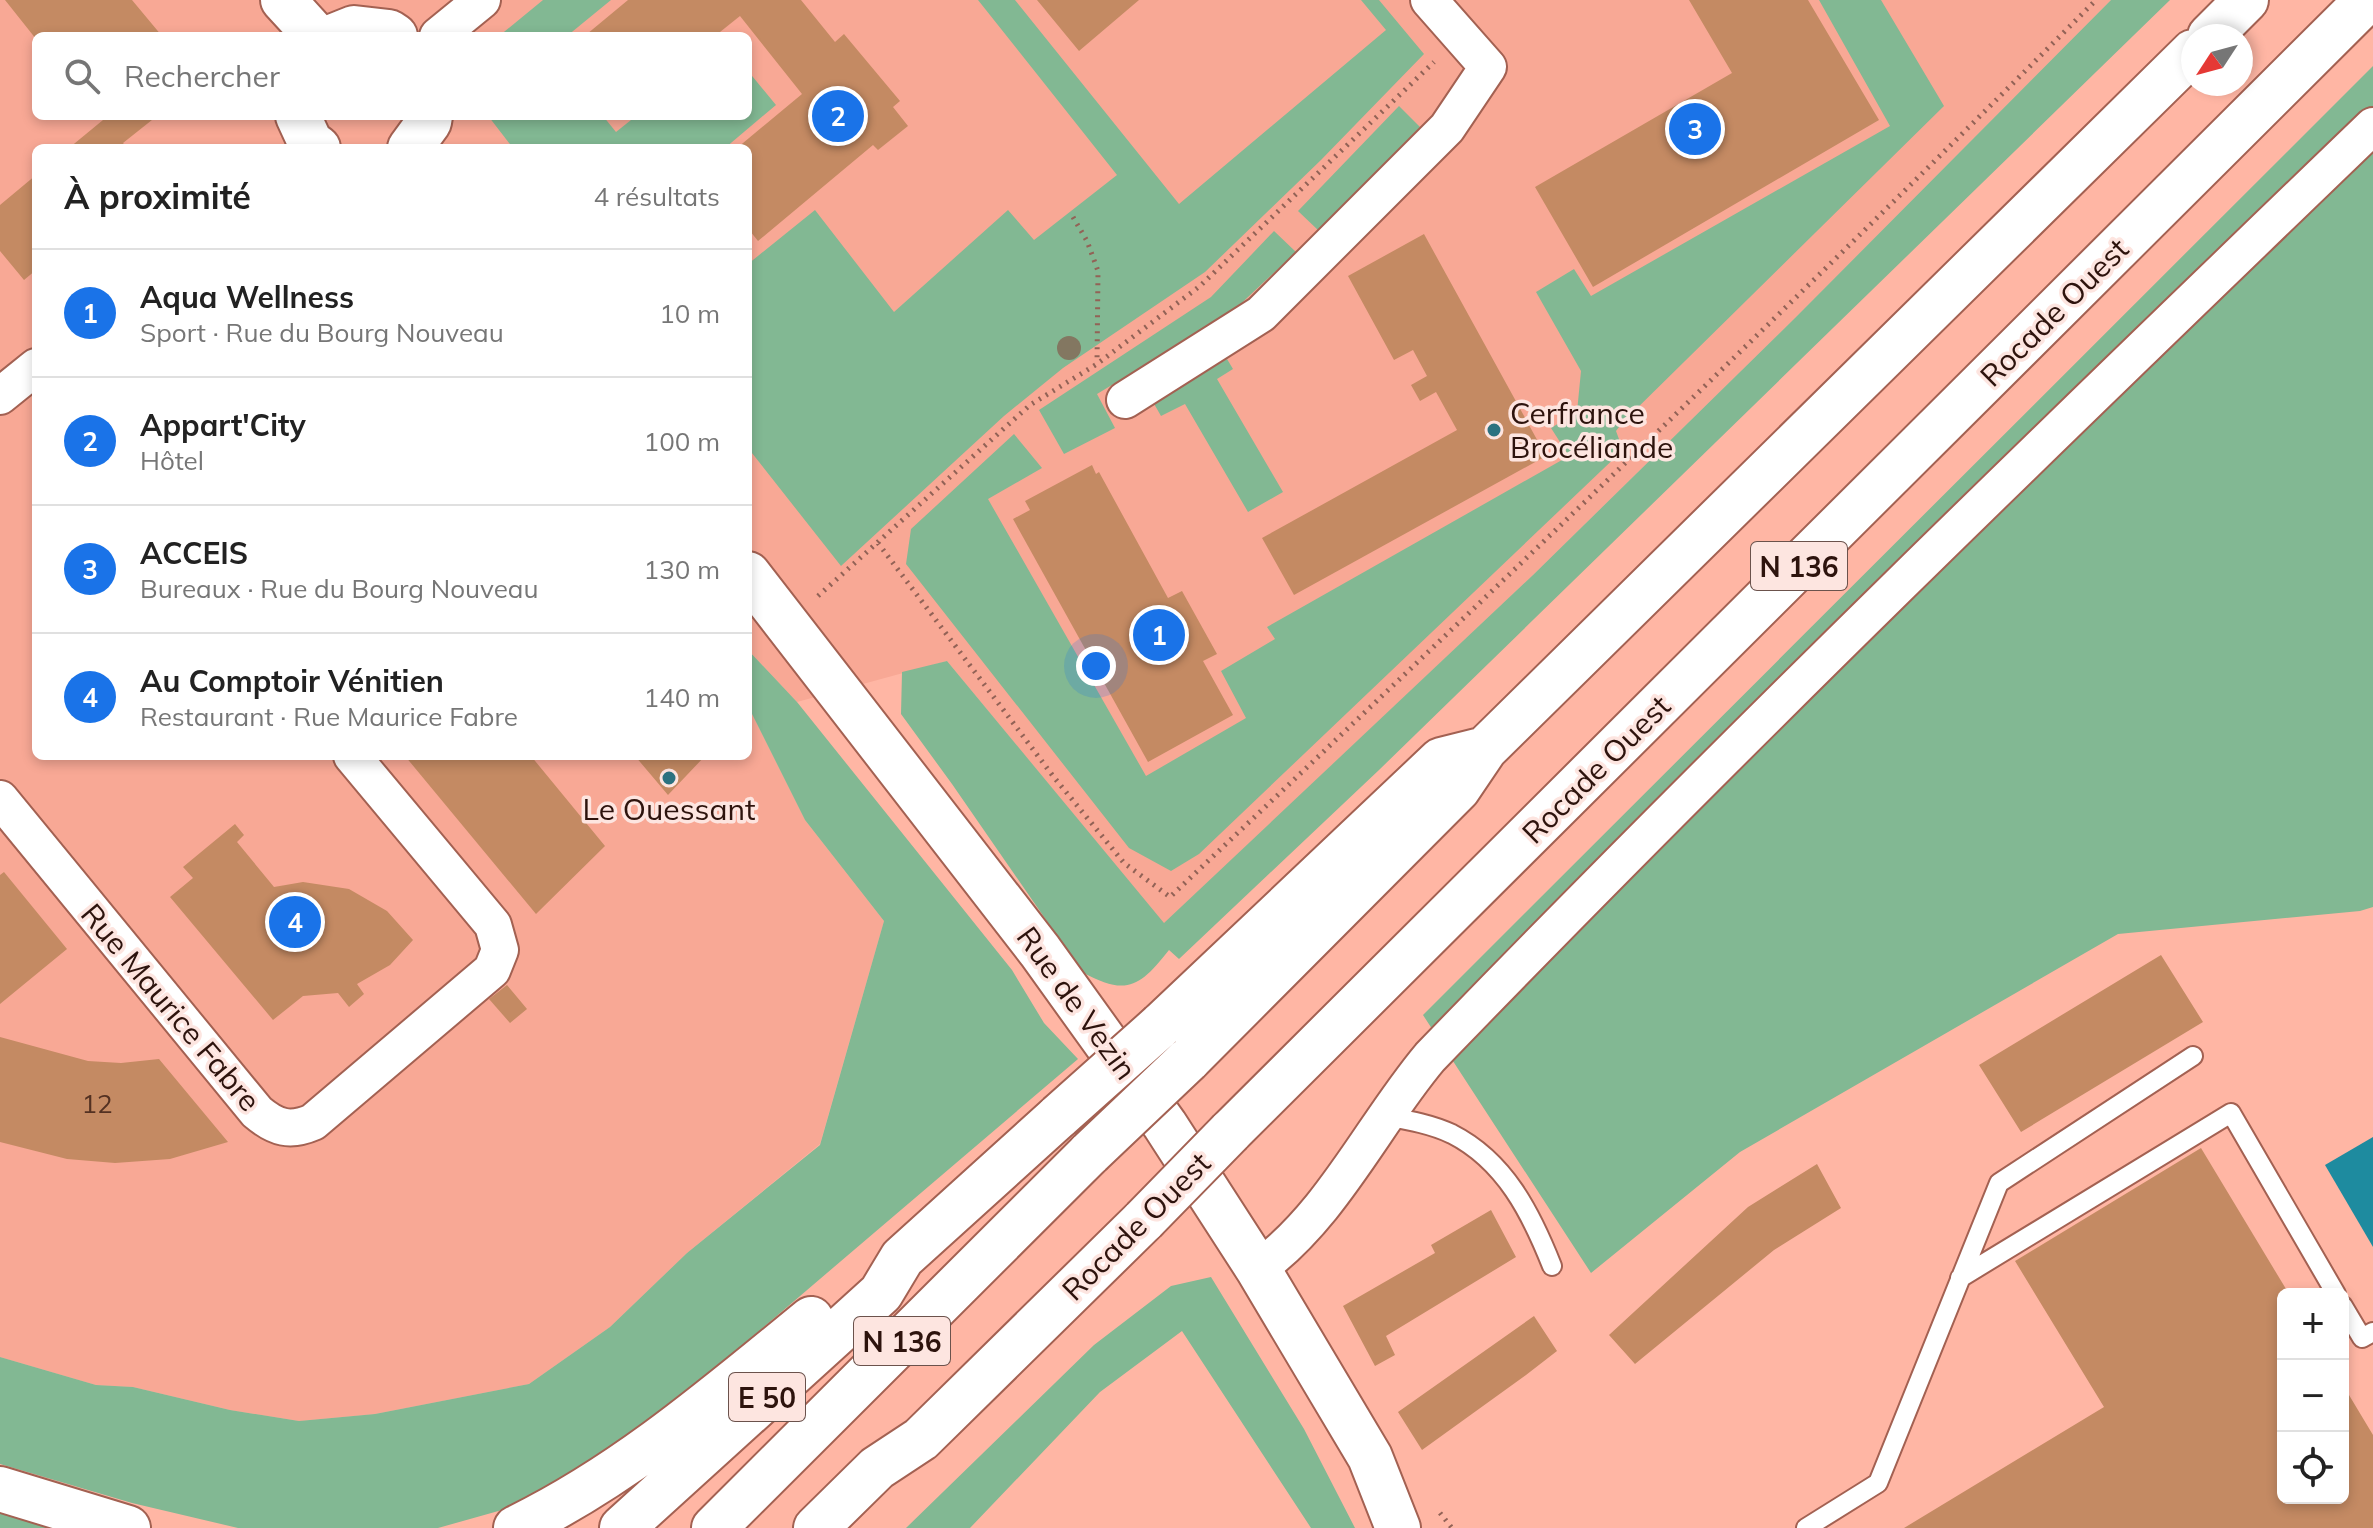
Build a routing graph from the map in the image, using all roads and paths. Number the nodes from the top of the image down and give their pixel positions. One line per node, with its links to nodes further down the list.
1 (283, 0): 8 (main road)
2 (482, 0): 11 (street)
3 (1429, 0): 12 (street)
4 (2096, 0): 22 (path)
5 (2246, 0): 7 (main road)
6 (2367, 0): 37 (main road, Rocade Ouest / N 136, bridge)
7 (2222, 24)
8 (312, 32)
9 (344, 32): 10 (main road)
10 (389, 32)
11 (443, 32)
12 (1461, 36): 18 (path); 21 (street)
13 (2181, 64): 25 (main road, N 136)
14 (429, 120): 16 (main road)
15 (2373, 126): 29 (street)
16 (413, 144)
17 (1073, 217): 18 (path)
18 (1097, 364): 22 (path)
19 (32, 372): 20 (street)
20 (0, 396)
21 (1125, 400)
22 (878, 543): 24 (path)
23 (752, 579): 24 (main road, Rue de Vezin)
24 (789, 624): 32 (main road, Rue de Vezin)
25 (1485, 749): 30 (main road, bridge); 43 (main road, N 136, bridge)
26 (355, 760): 27 (street, Rue Maurice Fabre)
27 (0, 799)
28 (2193, 1056): 33 (lane)
29 (1385, 1116): 31 (lane); 32 (street)
30 (902, 1258): 41 (main road); 42 (main road, E 50)
31 (1552, 1266)
32 (1258, 1269): 38 (main road, Rue de Vezin)
33 (1960, 1278): 34 (lane); 48 (lane)
34 (2333, 1288)
35 (2349, 1316): 36 (lane)
36 (2373, 1332)
37 (921, 1439): 44 (main road, Rocade Ouest / N 136); 45 (main road)
38 (1370, 1457): 46 (main road, Rue de Vezin); 47 (main road, Rue de Vezin)
39 (0, 1489): 40 (main road)
40 (128, 1528)
41 (516, 1528)
42 (622, 1528)
43 (714, 1528)
44 (816, 1528)
45 (858, 1528)
46 (1398, 1528)
47 (1431, 1528)
48 (1806, 1528)

